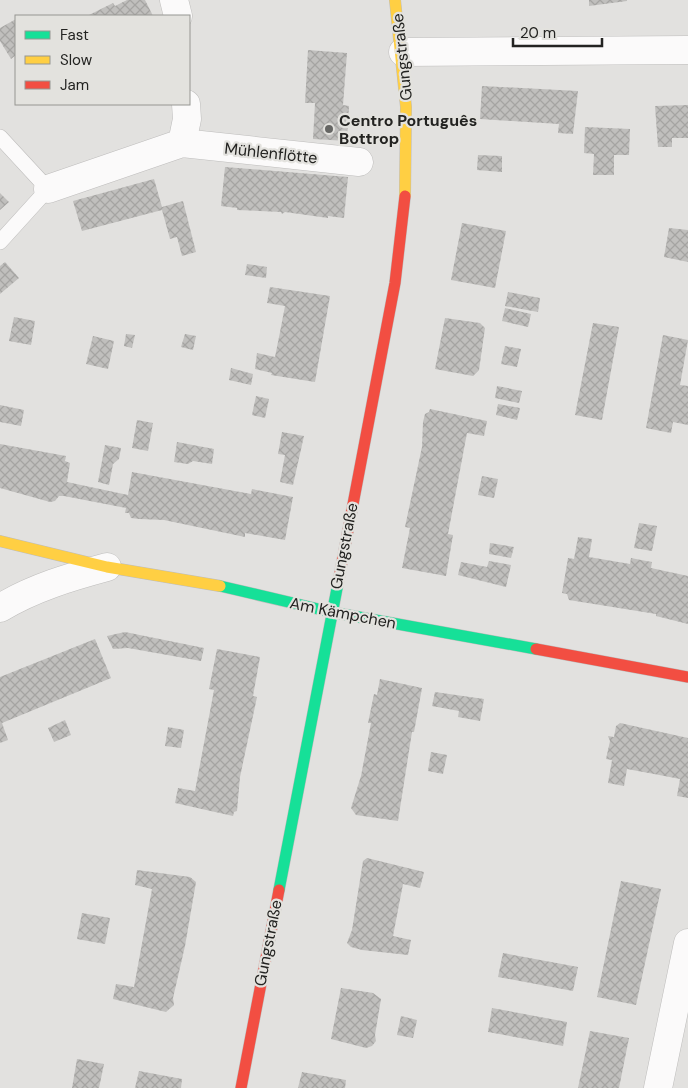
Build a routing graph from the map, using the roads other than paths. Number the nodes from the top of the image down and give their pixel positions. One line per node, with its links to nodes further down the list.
1 (174, 0): 3 (street)
2 (395, 0): 5 (street, Gungstraße)
3 (178, 15)
4 (688, 50): 5 (street)
5 (403, 52): 15 (street, Gungstraße)
6 (186, 105): 8 (street)
7 (0, 137): 10 (lane)
8 (182, 143): 9 (street, Mühlenflötte); 10 (street, Mühlenflötte)
9 (359, 162)
10 (48, 189): 11 (lane)
11 (0, 242)
12 (0, 541): 13 (street, Am Kämpchen)
13 (107, 567): 14 (street); 15 (street, Am Kämpchen)
14 (0, 608)
15 (331, 612): 16 (street, Am Kämpchen); 18 (street, Gungstraße)
16 (688, 676)
17 (688, 943): 19 (street)
18 (241, 1088)
19 (658, 1088)

